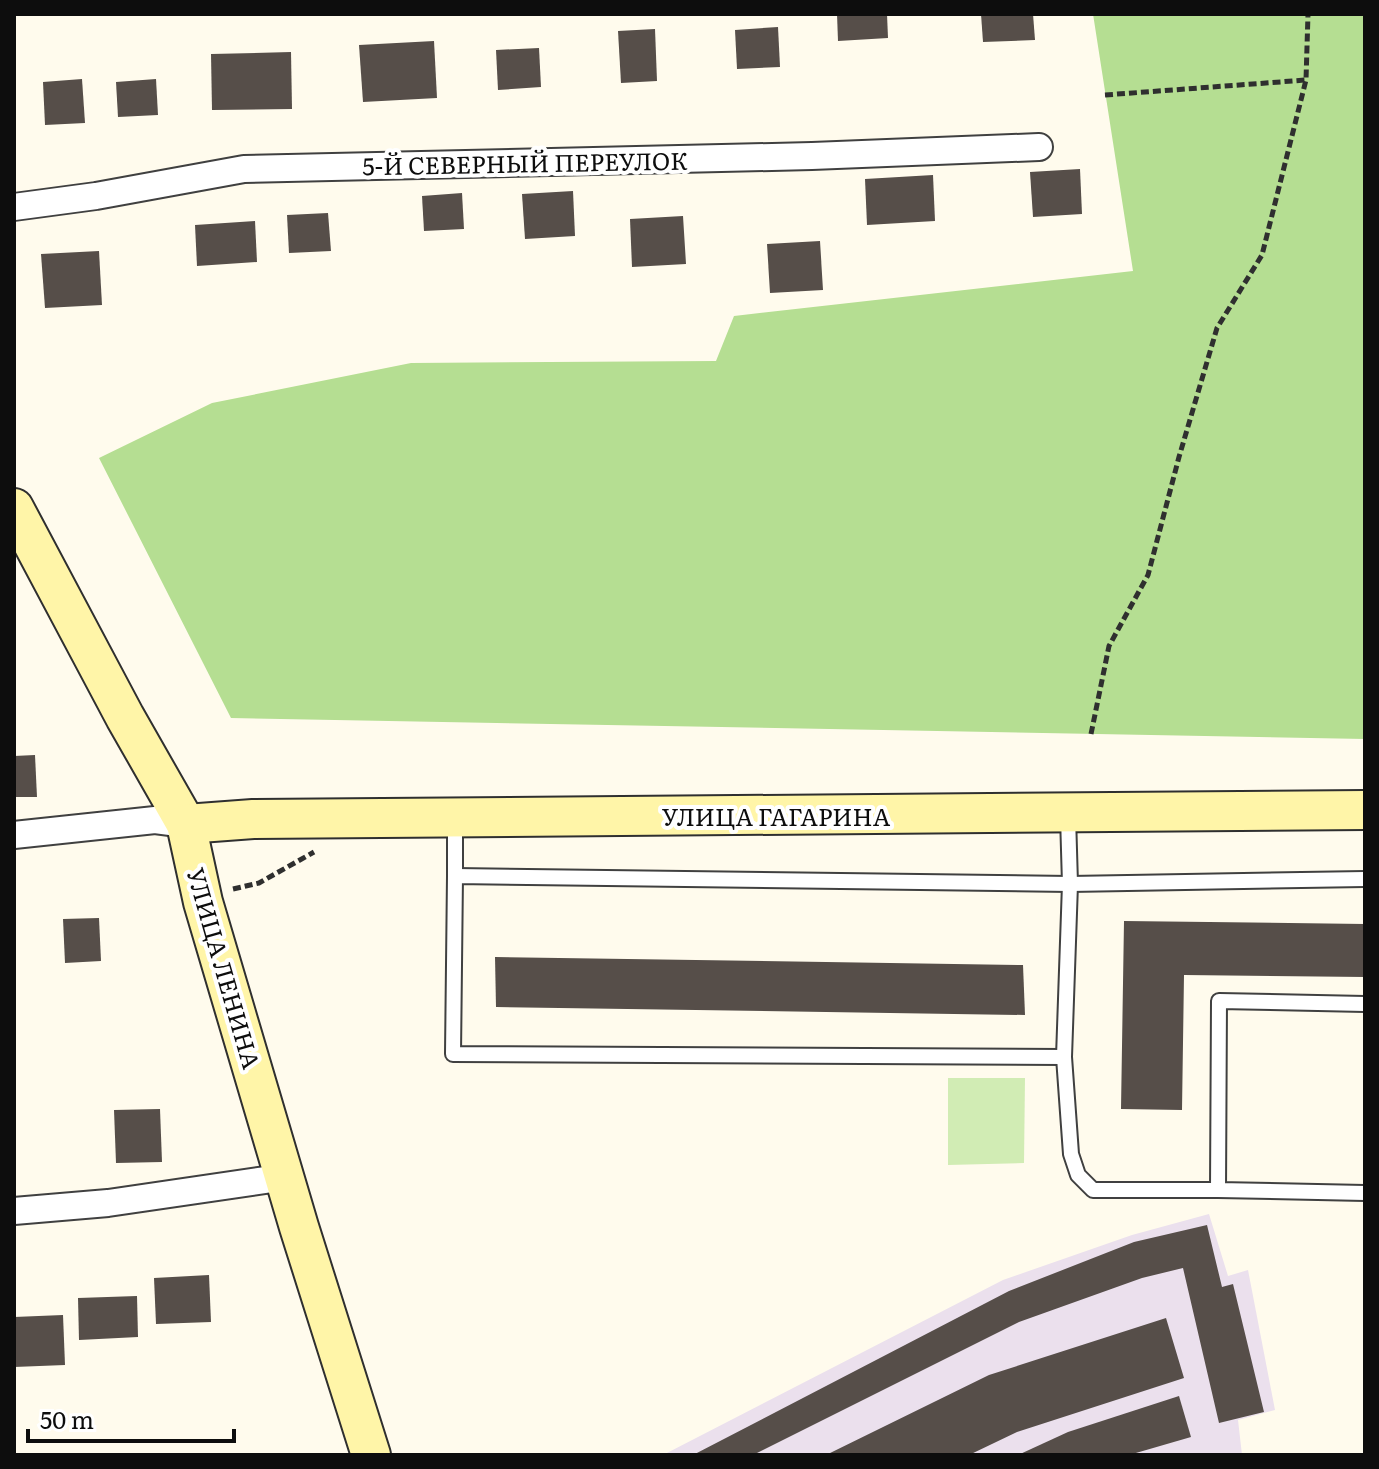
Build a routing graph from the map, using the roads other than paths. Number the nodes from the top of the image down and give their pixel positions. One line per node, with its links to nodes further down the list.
1 (1039, 147): 2 (street, 5-Й СЕВЕРНЫЙ ПЕРЕУЛОК)
2 (14, 207)
3 (14, 508): 7 (street, УЛИЦА ЛЕНИНА)
4 (1365, 810): 5 (street, УЛИЦА ГАГАРИНА)
5 (1068, 813): 6 (street, УЛИЦА ГАГАРИНА); 11 (lane)
6 (455, 817): 7 (street, УЛИЦА ГАГАРИНА); 9 (lane)
7 (186, 824): 8 (street); 14 (street, УЛИЦА ЛЕНИНА)
8 (14, 835)
9 (455, 876): 11 (lane); 13 (lane)
10 (1365, 879): 11 (lane)
11 (1070, 884): 13 (lane)
12 (1365, 1004): 15 (lane)
13 (1064, 1057): 15 (lane)
14 (286, 1177): 17 (street); 18 (street, УЛИЦА ЛЕНИНА)
15 (1218, 1190): 16 (lane)
16 (1365, 1193)
17 (14, 1211)
18 (371, 1455)

